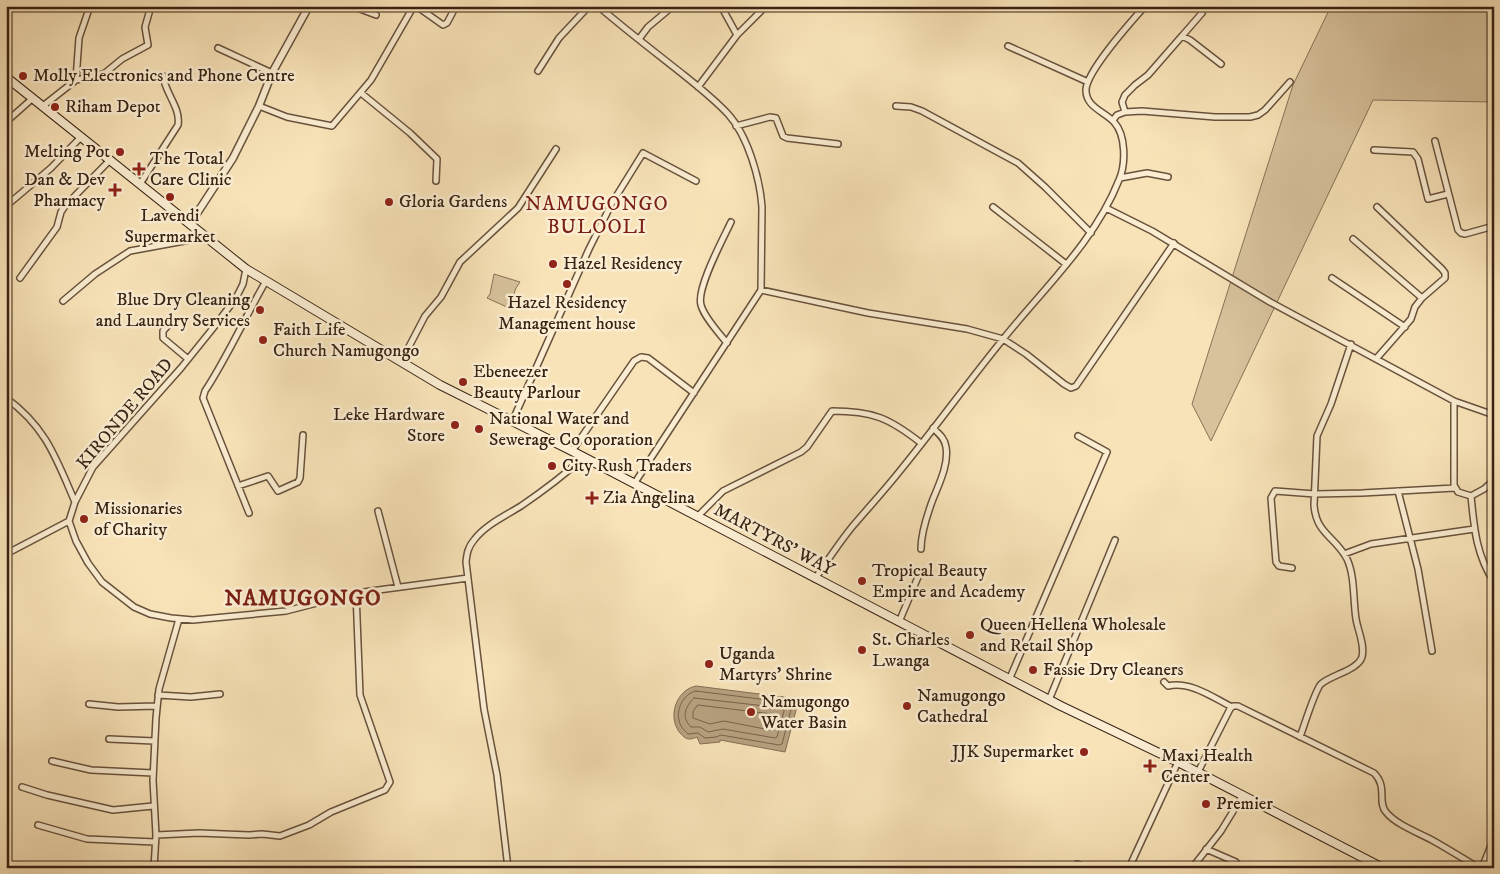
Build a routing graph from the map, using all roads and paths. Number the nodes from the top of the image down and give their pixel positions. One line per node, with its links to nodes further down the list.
1 (90, 6): 25 (street)
2 (152, 6): 25 (street)
3 (309, 6): 22 (street)
4 (352, 6): 14 (street)
5 (456, 6): 29 (street)
6 (589, 6): 21 (street)
7 (598, 6): 17 (street)
8 (673, 6): 17 (street)
9 (721, 6): 15 (street)
10 (766, 6): 15 (street)
11 (1131, 6): 12 (street)
12 (1143, 8): 26 (street)
13 (1202, 13): 16 (street)
14 (376, 15)
15 (738, 35): 28 (street)
16 (1182, 36): 20 (street); 34 (street)
17 (639, 39): 28 (street)
18 (1008, 46): 26 (street)
19 (218, 48): 22 (street)
20 (1221, 64)
21 (538, 71)
22 (272, 73): 32 (street)
23 (6, 76): 30 (main road, MARTYRS' WAY)
24 (163, 76): 48 (street)
25 (76, 80): 31 (street)
26 (1088, 82): 35 (street)
27 (1290, 82): 34 (street)
28 (698, 87): 37 (street)
29 (361, 93): 32 (street); 47 (street)
30 (33, 98): 31 (main road, MARTYRS' WAY); 36 (street)
31 (43, 106): 38 (main road, MARTYRS' WAY)
32 (259, 106): 55 (street)
33 (896, 106): 57 (street)
34 (1125, 112): 35 (street)
35 (1113, 120): 45 (street)
36 (6, 122)
37 (736, 126): 40 (street); 66 (street)
38 (80, 137): 43 (main road, MARTYRS' WAY); 50 (street)
39 (1434, 141): 49 (street)
40 (838, 144)
41 (556, 149): 76 (street)
42 (1374, 150): 49 (street)
43 (110, 160): 48 (main road, MARTYRS' WAY); 63 (street)
44 (1168, 177): 45 (street)
45 (1120, 178): 53 (street)
46 (696, 180): 81 (street)
47 (436, 181)
48 (140, 184): 55 (main road, MARTYRS' WAY)
49 (1448, 194): 56 (street)
50 (6, 206)
51 (993, 206): 61 (street)
52 (1377, 207): 67 (street)
53 (1106, 208): 57 (street); 60 (street)
54 (731, 222): 72 (street)
55 (190, 224): 58 (main road, MARTYRS' WAY)
56 (1494, 226)
57 (1091, 233): 61 (street)
58 (206, 237): 62 (main road, MARTYRS' WAY); 68 (street)
59 (1353, 239): 67 (street)
60 (1174, 243): 71 (street); 73 (street)
61 (1066, 264): 71 (street)
62 (246, 269): 65 (main road, MARTYRS' WAY); 75 (street, KIRONDE ROAD)
63 (20, 278)
64 (1332, 278): 70 (street)
65 (266, 280): 76 (main road, MARTYRS' WAY); 90 (street)
66 (761, 290): 71 (street); 72 (street)
67 (1422, 298): 70 (street)
68 (63, 301)
69 (172, 321): 75 (street)
70 (1405, 327): 74 (street)
71 (1003, 339): 82 (street)
72 (727, 343): 77 (street)
73 (1351, 344): 74 (street); 93 (street)
74 (1376, 358): 79 (street)
75 (188, 359): 95 (street, KIRONDE ROAD)
76 (401, 362): 81 (main road, MARTYRS' WAY)
77 (694, 393): 86 (street); 89 (street)
78 (6, 398): 95 (street)
79 (1454, 401): 80 (street); 91 (street)
80 (1494, 415)
81 (512, 422): 86 (main road, MARTYRS' WAY)
82 (932, 428): 85 (street); 103 (street)
83 (303, 435): 90 (street)
84 (1078, 436): 116 (street)
85 (921, 443): 98 (street); 109 (street)
86 (572, 452): 87 (main road, MARTYRS' WAY)
87 (582, 458): 89 (main road, MARTYRS' WAY); 108 (street)
88 (1494, 480): 94 (street)
89 (633, 485): 98 (main road, MARTYRS' WAY)
90 (238, 486): 97 (street)
91 (1455, 488): 92 (street); 94 (street)
92 (1398, 491): 93 (street); 101 (street)
93 (1315, 494): 105 (street); 106 (street)
94 (1470, 496): 100 (street)
95 (75, 502): 99 (street, KIRONDE ROAD)
96 (378, 511): 111 (street)
97 (249, 513)
98 (697, 517): 109 (main road, MARTYRS' WAY)
99 (69, 521): 104 (street); 113 (street)
100 (1474, 529): 101 (street); 110 (street)
101 (1410, 538): 105 (street); 115 (street)
102 (1115, 540): 120 (street)
103 (921, 549)
104 (6, 554)
105 (1344, 554): 124 (street)
106 (1292, 568)
107 (918, 577): 114 (street)
108 (468, 578): 111 (street); 141 (street)
109 (815, 579): 114 (main road, MARTYRS' WAY)
110 (1494, 582)
111 (398, 588): 112 (street)
112 (356, 593): 113 (street); 135 (street)
113 (179, 619): 119 (street)
114 (899, 622): 116 (main road, MARTYRS' WAY)
115 (1432, 651)
116 (1009, 680): 120 (main road, MARTYRS' WAY)
117 (1164, 682): 123 (street)
118 (220, 694): 119 (street)
119 (158, 695): 122 (street)
120 (1050, 700): 128 (main road, MARTYRS' WAY)
121 (89, 704): 122 (street)
122 (157, 706): 126 (street)
123 (1232, 707): 124 (street); 129 (street)
124 (1300, 737): 147 (street)
125 (109, 739): 126 (street)
126 (154, 741): 130 (street)
127 (52, 761): 130 (street)
128 (1178, 762): 129 (main road, MARTYRS' WAY); 143 (street)
129 (1198, 772): 132 (main road, MARTYRS' WAY)
130 (153, 773): 133 (street)
131 (22, 787): 133 (street)
132 (1243, 795): 138 (street); 146 (main road, MARTYRS' WAY)
133 (153, 806): 135 (street)
134 (38, 825): 137 (street)
135 (156, 835): 137 (street)
136 (1494, 838): 147 (street)
137 (155, 842): 140 (street)
138 (1206, 849): 144 (street); 145 (street)
139 (1077, 864): 142 (street)
140 (154, 868)
141 (508, 868)
142 (1089, 868)
143 (1129, 868)
144 (1192, 868)
145 (1237, 868)
146 (1383, 868)
147 (1481, 868)

